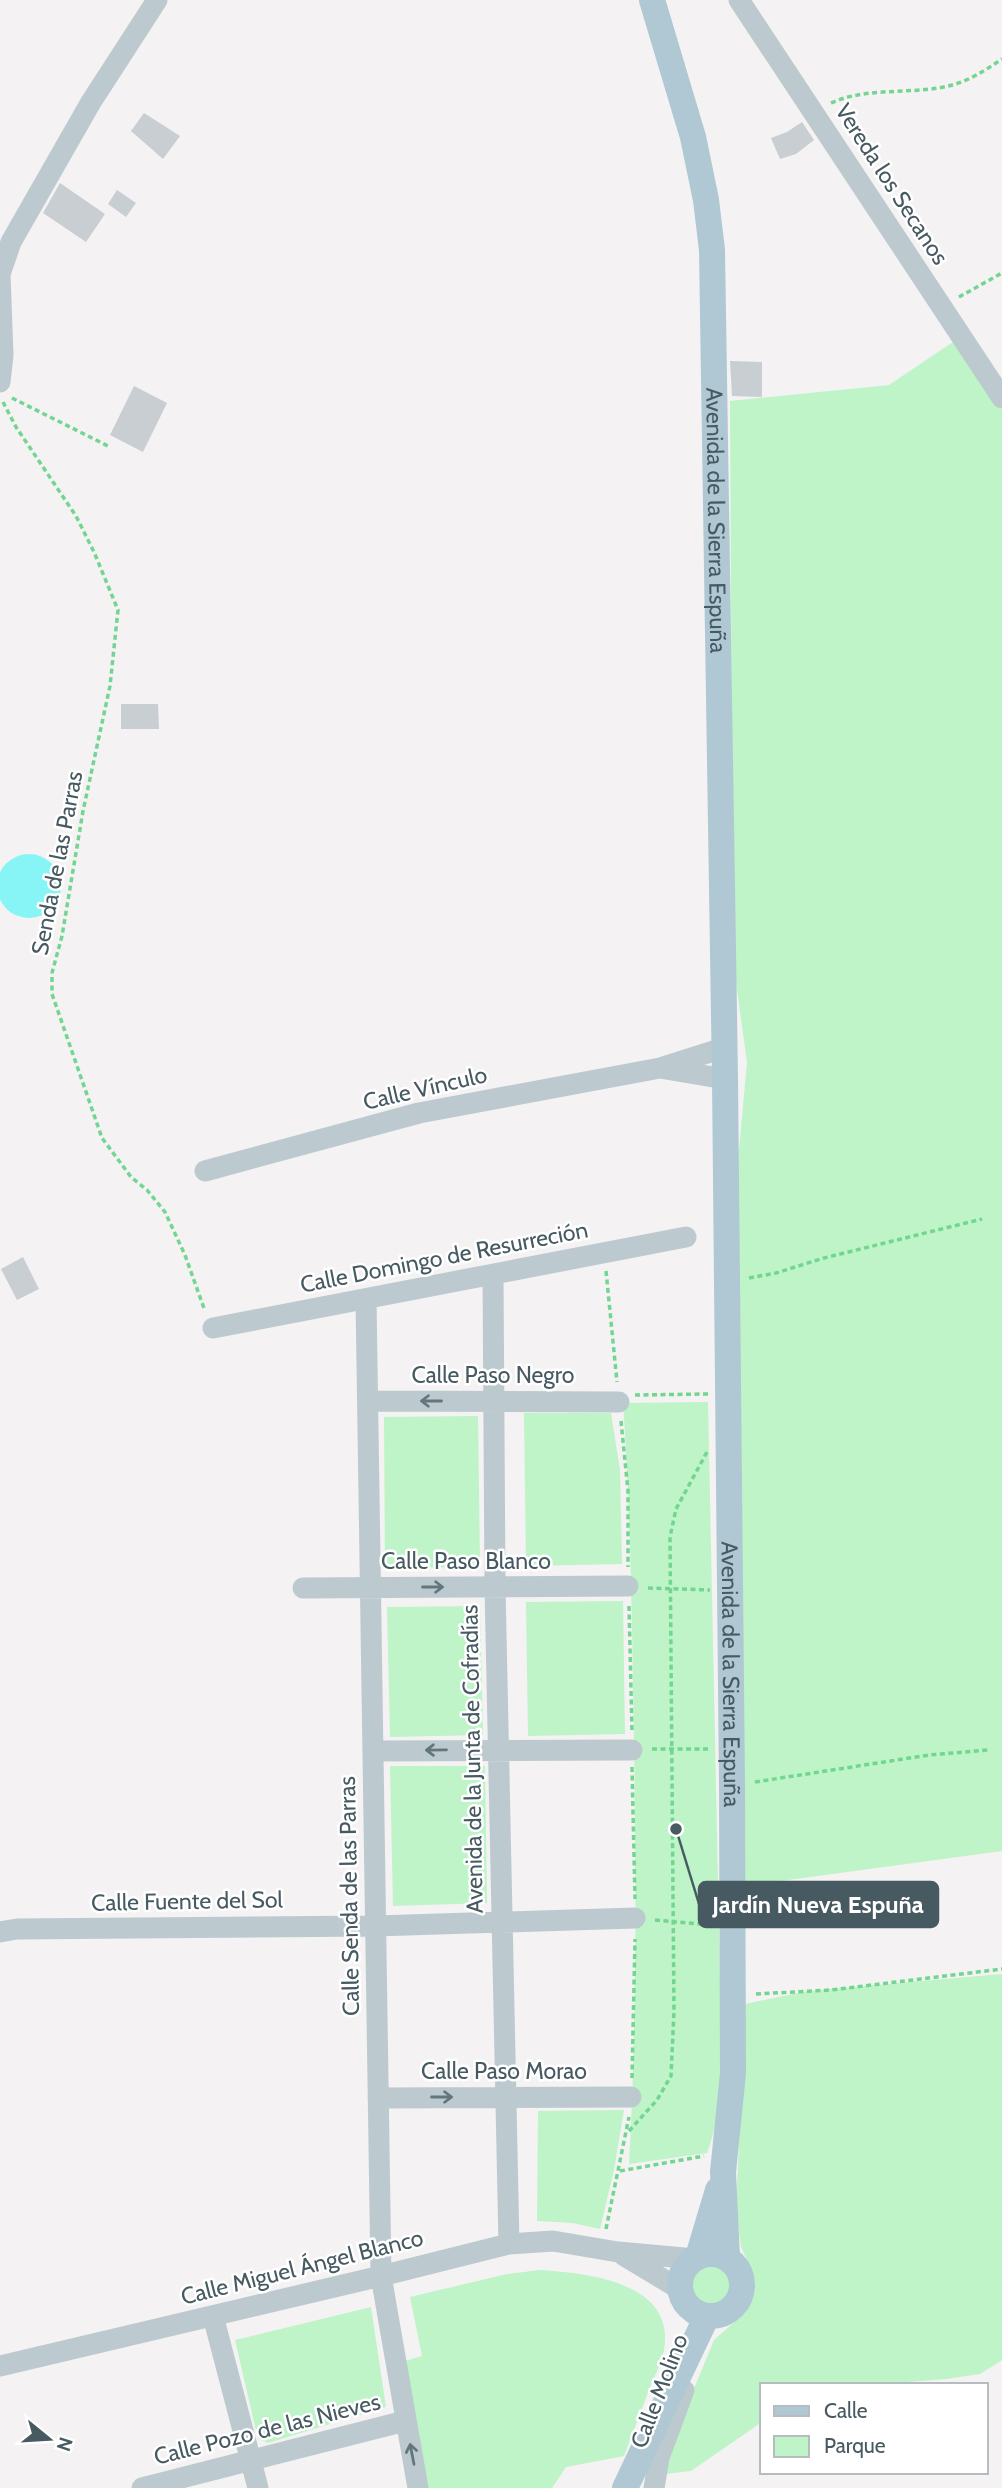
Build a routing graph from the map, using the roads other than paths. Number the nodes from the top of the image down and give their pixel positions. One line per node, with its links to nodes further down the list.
1 (157, 0): 4 (street)
2 (652, 0): 6 (main road, Avenida de la Sierra Espuña)
3 (739, 0): 5 (street, Vereda los Secanos)
4 (4, 389)
5 (1002, 398)
6 (723, 1048): 7 (street, Calle Vínculo); 8 (main road, Avenida de la Sierra Espuña); 10 (main road, Avenida de la Sierra Espuña)
7 (660, 1068): 8 (street, Calle Vínculo); 9 (street, Calle Vínculo)
8 (725, 1079): 10 (main road, Avenida de la Sierra Espuña)
9 (205, 1171)
10 (726, 1177): 32 (main road, Avenida de la Sierra Espuña)
11 (686, 1237): 12 (street, Calle Domingo de Resurreción)
12 (493, 1274): 13 (street, Calle Domingo de Resurreción); 17 (street, Avenida de la Junta de Cofradías)
13 (366, 1299): 14 (street, Calle Domingo de Resurreción); 16 (street, Calle Senda de las Parras)
14 (213, 1328)
15 (619, 1399): 17 (street, Calle Paso Negro)
16 (368, 1401): 17 (street, Calle Paso Negro, one-way to 16); 21 (street, Calle Senda de las Parras)
17 (494, 1402): 19 (street, Avenida de la Junta de Cofradías)
18 (628, 1586): 19 (street, Calle Paso Blanco)
19 (495, 1587): 21 (street, Calle Paso Blanco, one-way to 19); 23 (street, Avenida de la Junta de Cofradías)
20 (303, 1588): 21 (street, Calle Paso Blanco)
21 (371, 1588): 24 (street, Calle Senda de las Parras)
22 (632, 1749): 23 (street)
23 (499, 1750): 24 (street, one-way to 24); 26 (street, Avenida de la Junta de Cofradías)
24 (373, 1751): 27 (street, Calle Senda de las Parras)
25 (635, 1918): 26 (street, Calle Fuente del Sol)
26 (502, 1921): 27 (street, Calle Fuente del Sol); 29 (street, Avenida de la Junta de Cofradías)
27 (375, 1926): 28 (street, Calle Fuente del Sol); 31 (street, Calle Senda de las Parras)
28 (0, 1932)
29 (506, 2097): 30 (street, Calle Paso Morao); 31 (street, Calle Paso Morao, one-way to 29); 33 (street, Avenida de la Junta de Cofradías)
30 (631, 2097)
31 (378, 2098): 37 (street, Calle Senda de las Parras)
32 (718, 2162): 35 (main road, Avenida de la Sierra Espuña); 36 (main road, Avenida de la Sierra Espuña)
33 (509, 2244): 34 (street, Calle Miguel Ángel Blanco); 37 (street, Calle Miguel Ángel Blanco)
34 (610, 2250): 35 (street, Calle Miguel Ángel Blanco); 38 (street, Calle Miguel Ángel Blanco)
35 (696, 2258): 36 (main road); 38 (main road)
36 (727, 2258): 40 (main road)
37 (380, 2276): 39 (street, Calle Miguel Ángel Blanco); 43 (street, Calle Senda de las Parras)
38 (681, 2293): 40 (main road); 42 (main road)
39 (214, 2316): 41 (street, Calle Miguel Ángel Blanco); 44 (street)
40 (712, 2316): 42 (main road); 49 (street, Calle Molino)
41 (0, 2366)
42 (656, 2419): 48 (main road)
43 (405, 2421): 44 (street, Calle Pozo de las Nieves); 47 (street, Calle Senda de las Parras, one-way to 43)
44 (251, 2460): 45 (street, Calle Pozo de las Nieves); 46 (street)
45 (142, 2488)
46 (258, 2488)
47 (418, 2488)
48 (625, 2488)
49 (654, 2488)

